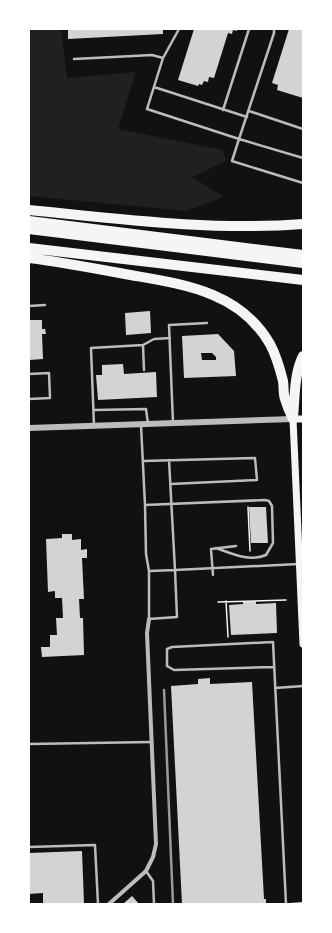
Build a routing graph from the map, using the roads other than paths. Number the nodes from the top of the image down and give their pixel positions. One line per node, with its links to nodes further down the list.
1 (179, 29): 4 (lane)
2 (248, 29): 7 (lane)
3 (274, 29): 8 (lane)
4 (163, 58): 5 (lane); 6 (lane)
5 (74, 59)
6 (154, 87): 7 (lane); 11 (lane)
7 (223, 110): 9 (lane)
8 (249, 111): 9 (lane); 10 (lane)
9 (247, 117): 11 (lane)
10 (303, 129)
11 (239, 140): 12 (lane); 13 (lane)
12 (303, 158)
13 (303, 183)
14 (29, 210): 16 (highway)
15 (29, 222): 19 (highway)
16 (303, 224)
17 (29, 229): 21 (highway)
18 (29, 248): 22 (highway)
19 (303, 255)
20 (29, 258): 33 (highway)
21 (303, 263)
22 (303, 280)
23 (45, 305): 24 (lane)
24 (29, 306)
25 (206, 323): 26 (lane)
26 (170, 338): 27 (lane); 34 (lane)
27 (143, 345): 29 (lane); 32 (lane)
28 (303, 356): 33 (highway)
29 (144, 370)
30 (29, 374): 31 (lane)
31 (29, 399)
32 (94, 410): 36 (lane); 37 (lane)
33 (298, 419): 34 (street); 46 (main road)
34 (173, 423): 36 (street)
35 (141, 424): 36 (street); 37 (street); 40 (lane)
36 (148, 424)
37 (94, 426): 38 (street)
38 (29, 428)
39 (169, 460): 40 (lane); 41 (lane); 41 (lane)
40 (143, 461): 43 (lane)
41 (171, 484): 42 (lane)
42 (172, 503): 43 (lane); 45 (lane); 48 (lane)
43 (146, 505): 49 (lane)
44 (236, 546): 45 (lane)
45 (216, 548): 47 (lane)
46 (300, 561): 47 (lane); 52 (main road)
47 (213, 568): 48 (lane); 50 (lane)
48 (175, 570): 49 (lane); 51 (lane)
49 (149, 571): 51 (lane)
50 (213, 575)
51 (150, 619): 56 (street)
52 (303, 644)
53 (274, 667): 53 (lane); 55 (lane)
54 (303, 686): 55 (lane)
55 (275, 688): 64 (lane)
56 (152, 742): 57 (lane); 59 (street)
57 (29, 744)
58 (29, 847): 61 (lane)
59 (146, 871): 62 (street); 63 (lane)
60 (303, 903): 65 (lane)
61 (98, 904)
62 (109, 904)
63 (154, 904)
64 (286, 904)
65 (292, 904)

